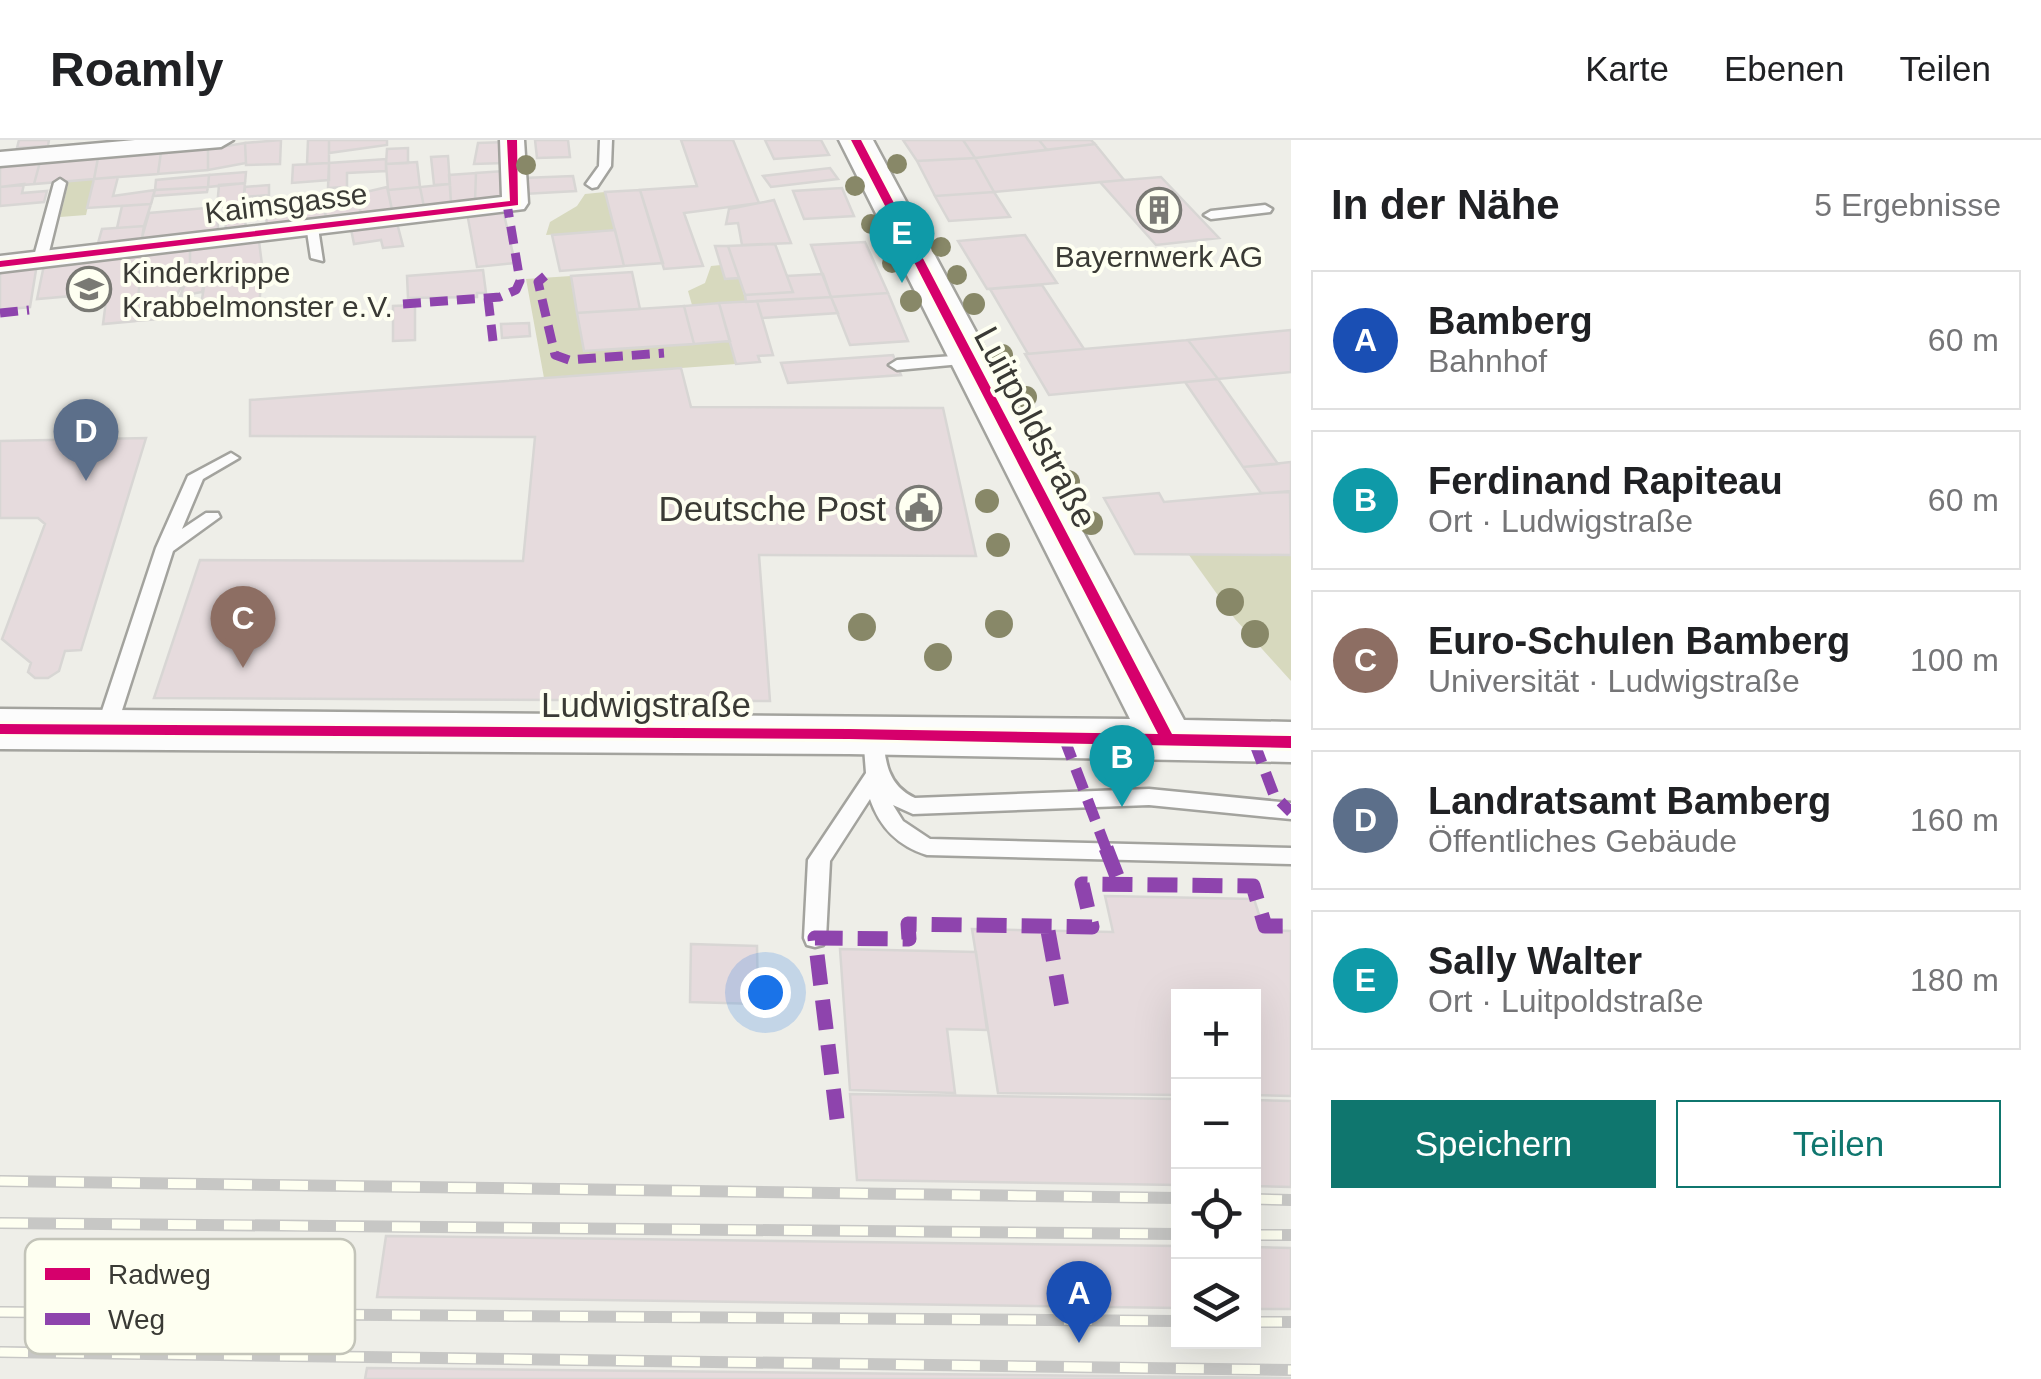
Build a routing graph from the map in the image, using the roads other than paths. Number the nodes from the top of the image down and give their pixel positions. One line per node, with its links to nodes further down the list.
1 (221, 140): 5 (street)
2 (512, 140): 10 (street, Kaimsgasse)
3 (606, 140): 7 (lane)
4 (856, 140): 14 (street, Luitpoldstraße)
5 (0, 159)
6 (60, 183): 12 (lane)
7 (592, 184)
8 (1264, 209): 9 (lane)
9 (1210, 216)
10 (311, 228): 11 (lane); 12 (street, Kaimsgasse)
11 (318, 258)
12 (40, 260): 13 (street, Kaimsgasse)
13 (0, 264)
14 (967, 360): 15 (lane); 21 (street, Luitpoldstraße)
15 (897, 365)
16 (231, 458): 18 (lane)
17 (212, 517): 18 (lane)
18 (165, 548): 20 (lane)
19 (0, 729): 20 (street, Ludwigstraße)
20 (106, 729): 23 (street, Ludwigstraße)
21 (1168, 740): 22 (street, Ludwigstraße); 23 (street, Ludwigstraße)
22 (1291, 742)
23 (875, 753): 24 (lane); 25 (lane); 26 (lane)
24 (1291, 812)
25 (1291, 856)
26 (815, 938)

